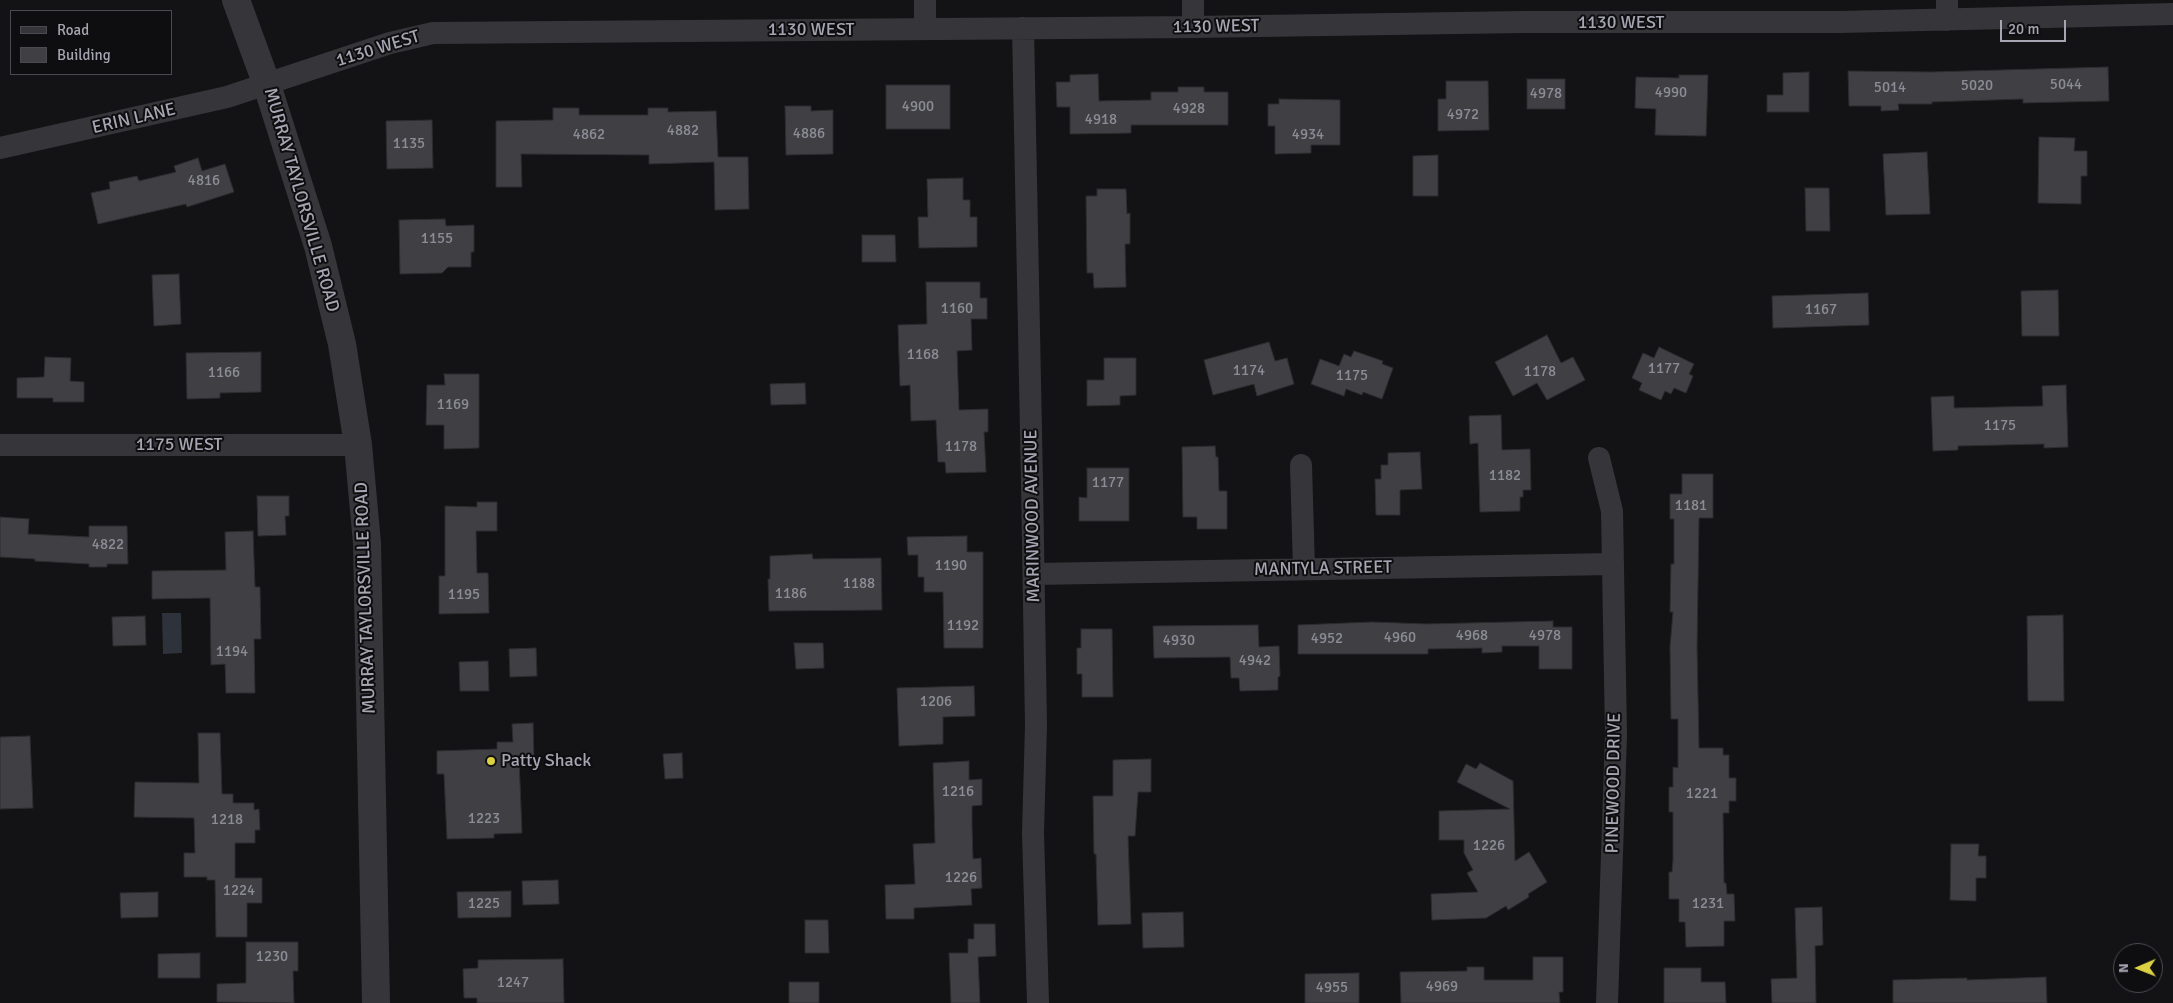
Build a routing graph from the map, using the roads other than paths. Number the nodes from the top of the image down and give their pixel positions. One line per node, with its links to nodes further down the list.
1 (236, 0): 9 (street, MURRAY TAYLORSVILLE ROAD)
2 (925, 0): 8 (street)
3 (1193, 0): 6 (street)
4 (1947, 10): 5 (street, 1130 WEST); 6 (street, 1130 WEST)
5 (2173, 14)
6 (1193, 27): 7 (street, 1130 WEST)
7 (1022, 28): 8 (street, 1130 WEST); 17 (street, MARINWOOD AVENUE)
8 (925, 29): 9 (street, 1130 WEST)
9 (267, 85): 10 (street, ERIN LANE); 12 (street, MURRAY TAYLORSVILLE ROAD)
10 (0, 148)
11 (0, 445): 12 (street, 1175 WEST)
12 (358, 445): 18 (street, MURRAY TAYLORSVILLE ROAD)
13 (1599, 458): 15 (street, PINEWOOD DRIVE)
14 (1302, 465): 16 (street)
15 (1613, 564): 16 (street, MANTYLA STREET); 20 (street, PINEWOOD DRIVE)
16 (1304, 569): 17 (street, MANTYLA STREET)
17 (1034, 574): 19 (street, MARINWOOD AVENUE)
18 (376, 1003)
19 (1038, 1003)
20 (1607, 1003)

